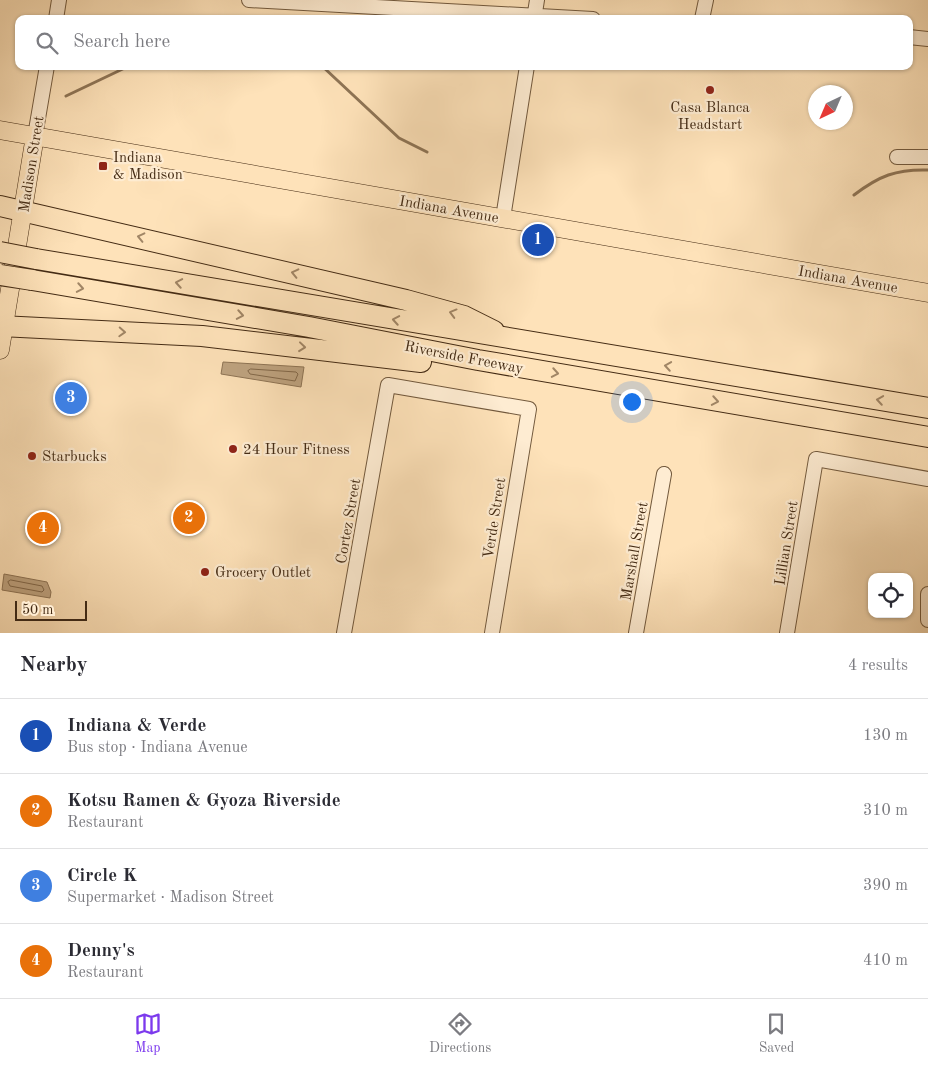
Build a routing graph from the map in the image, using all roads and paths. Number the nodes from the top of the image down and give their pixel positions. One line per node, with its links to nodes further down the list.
1 (59, 0): 5 (street)
2 (249, 0): 6 (street)
3 (537, 0): 7 (street)
4 (706, 0): 8 (street)
5 (57, 15)
6 (501, 15)
7 (535, 15)
8 (703, 15)
9 (913, 38): 10 (street)
10 (928, 39)
11 (47, 70): 14 (street, Madison Street)
12 (526, 70): 19 (street)
13 (0, 130): 14 (main road, Indiana Avenue)
14 (35, 136): 18 (main road, Madison Street); 19 (main road, Indiana Avenue)
15 (928, 156): 16 (street)
16 (897, 157)
17 (0, 206): 18 (highway)
18 (23, 210): 23 (main road, Madison Street); 24 (highway, one-way to 18)
19 (503, 218): 22 (main road, Indiana Avenue)
20 (0, 252): 24 (highway, Riverside Freeway, one-way to 20, bridge)
21 (0, 275): 26 (highway, Riverside Freeway, one-way to 26, bridge)
22 (928, 292)
23 (2, 327): 25 (main road, Madison Street); 26 (highway, one-way to 26)
24 (512, 340): 27 (highway, Riverside Freeway, one-way to 24)
25 (0, 350)
26 (478, 360): 29 (highway, Riverside Freeway, one-way to 29)
27 (928, 408)
28 (529, 409): 34 (street, Cortez Street); 35 (street, Verde Street)
29 (928, 437)
30 (664, 474): 36 (street, Marshall Street)
31 (928, 479): 37 (street, Lillian Street)
32 (928, 594): 33 (street)
33 (928, 620)
34 (344, 633)
35 (492, 633)
36 (636, 633)
37 (787, 633)

